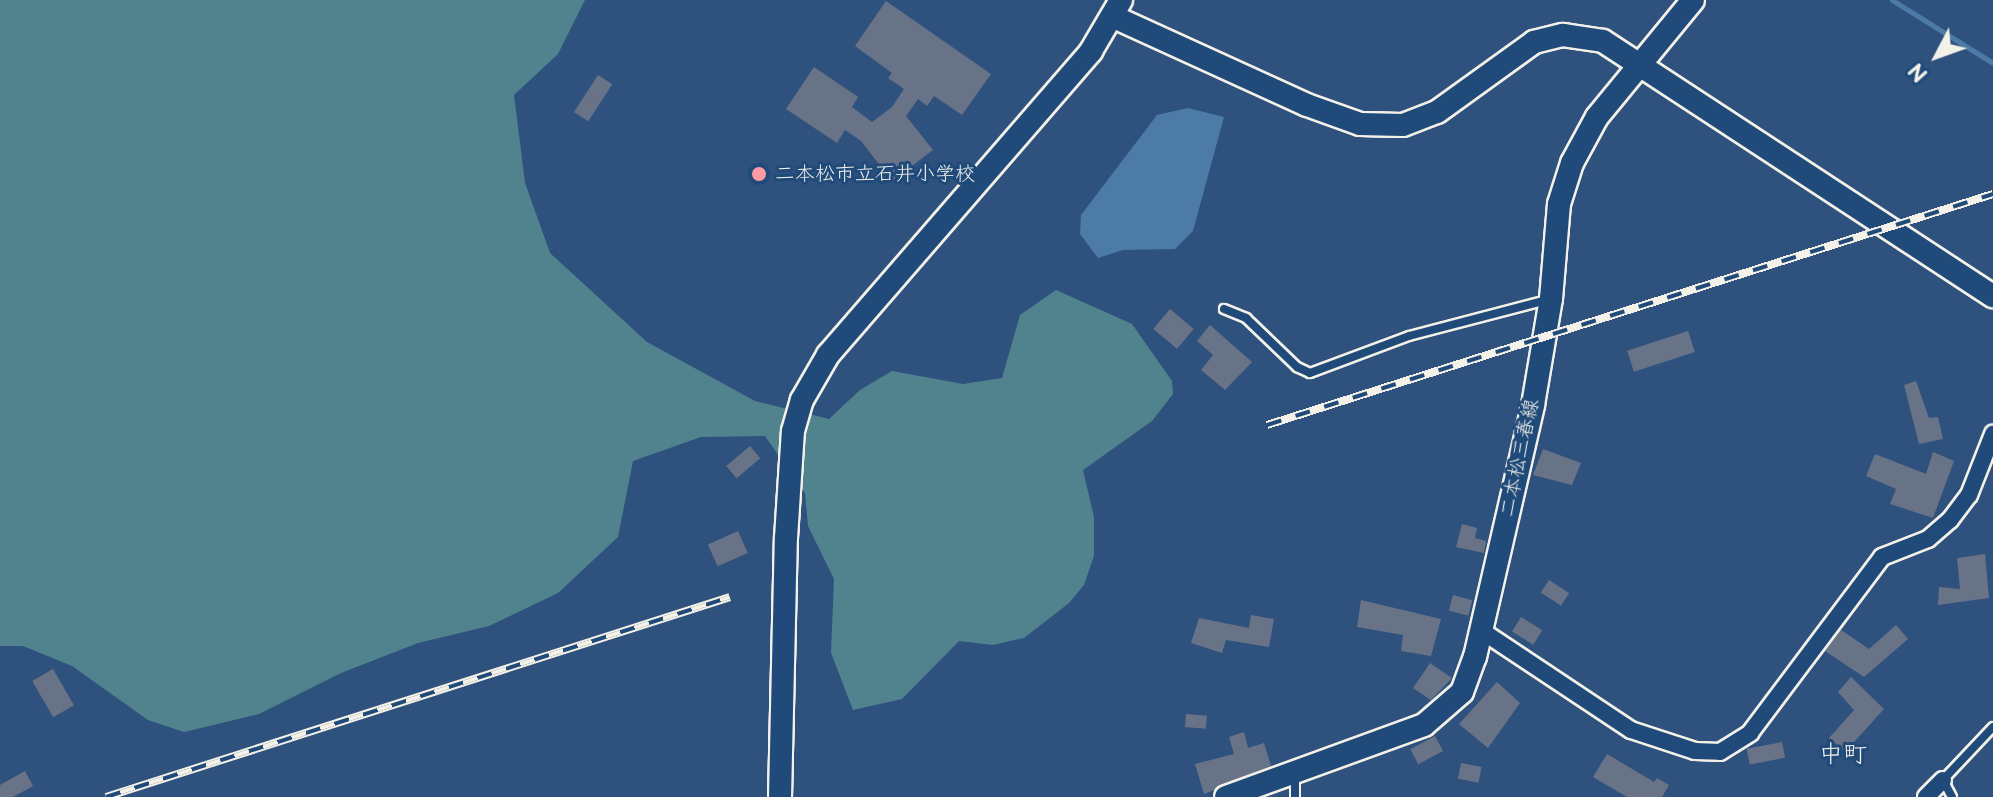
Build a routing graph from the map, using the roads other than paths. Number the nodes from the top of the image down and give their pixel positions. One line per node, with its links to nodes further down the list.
1 (1693, 0): 3 (street, 二本松三春線)
2 (1118, 8): 3 (street); 12 (street)
3 (1642, 64): 4 (street); 5 (street, 二本松三春線)
4 (1993, 296)
5 (1551, 299): 6 (lane); 8 (street, 二本松三春線)
6 (1224, 309)
7 (1993, 434): 8 (street)
8 (1482, 631): 11 (street, 二本松三春線)
9 (1993, 727): 10 (lane)
10 (1943, 780): 14 (street); 15 (lane)
11 (1295, 786): 13 (street, 二本松三春線)
12 (780, 797)
13 (1226, 797)
14 (1926, 797)
15 (1952, 797)

